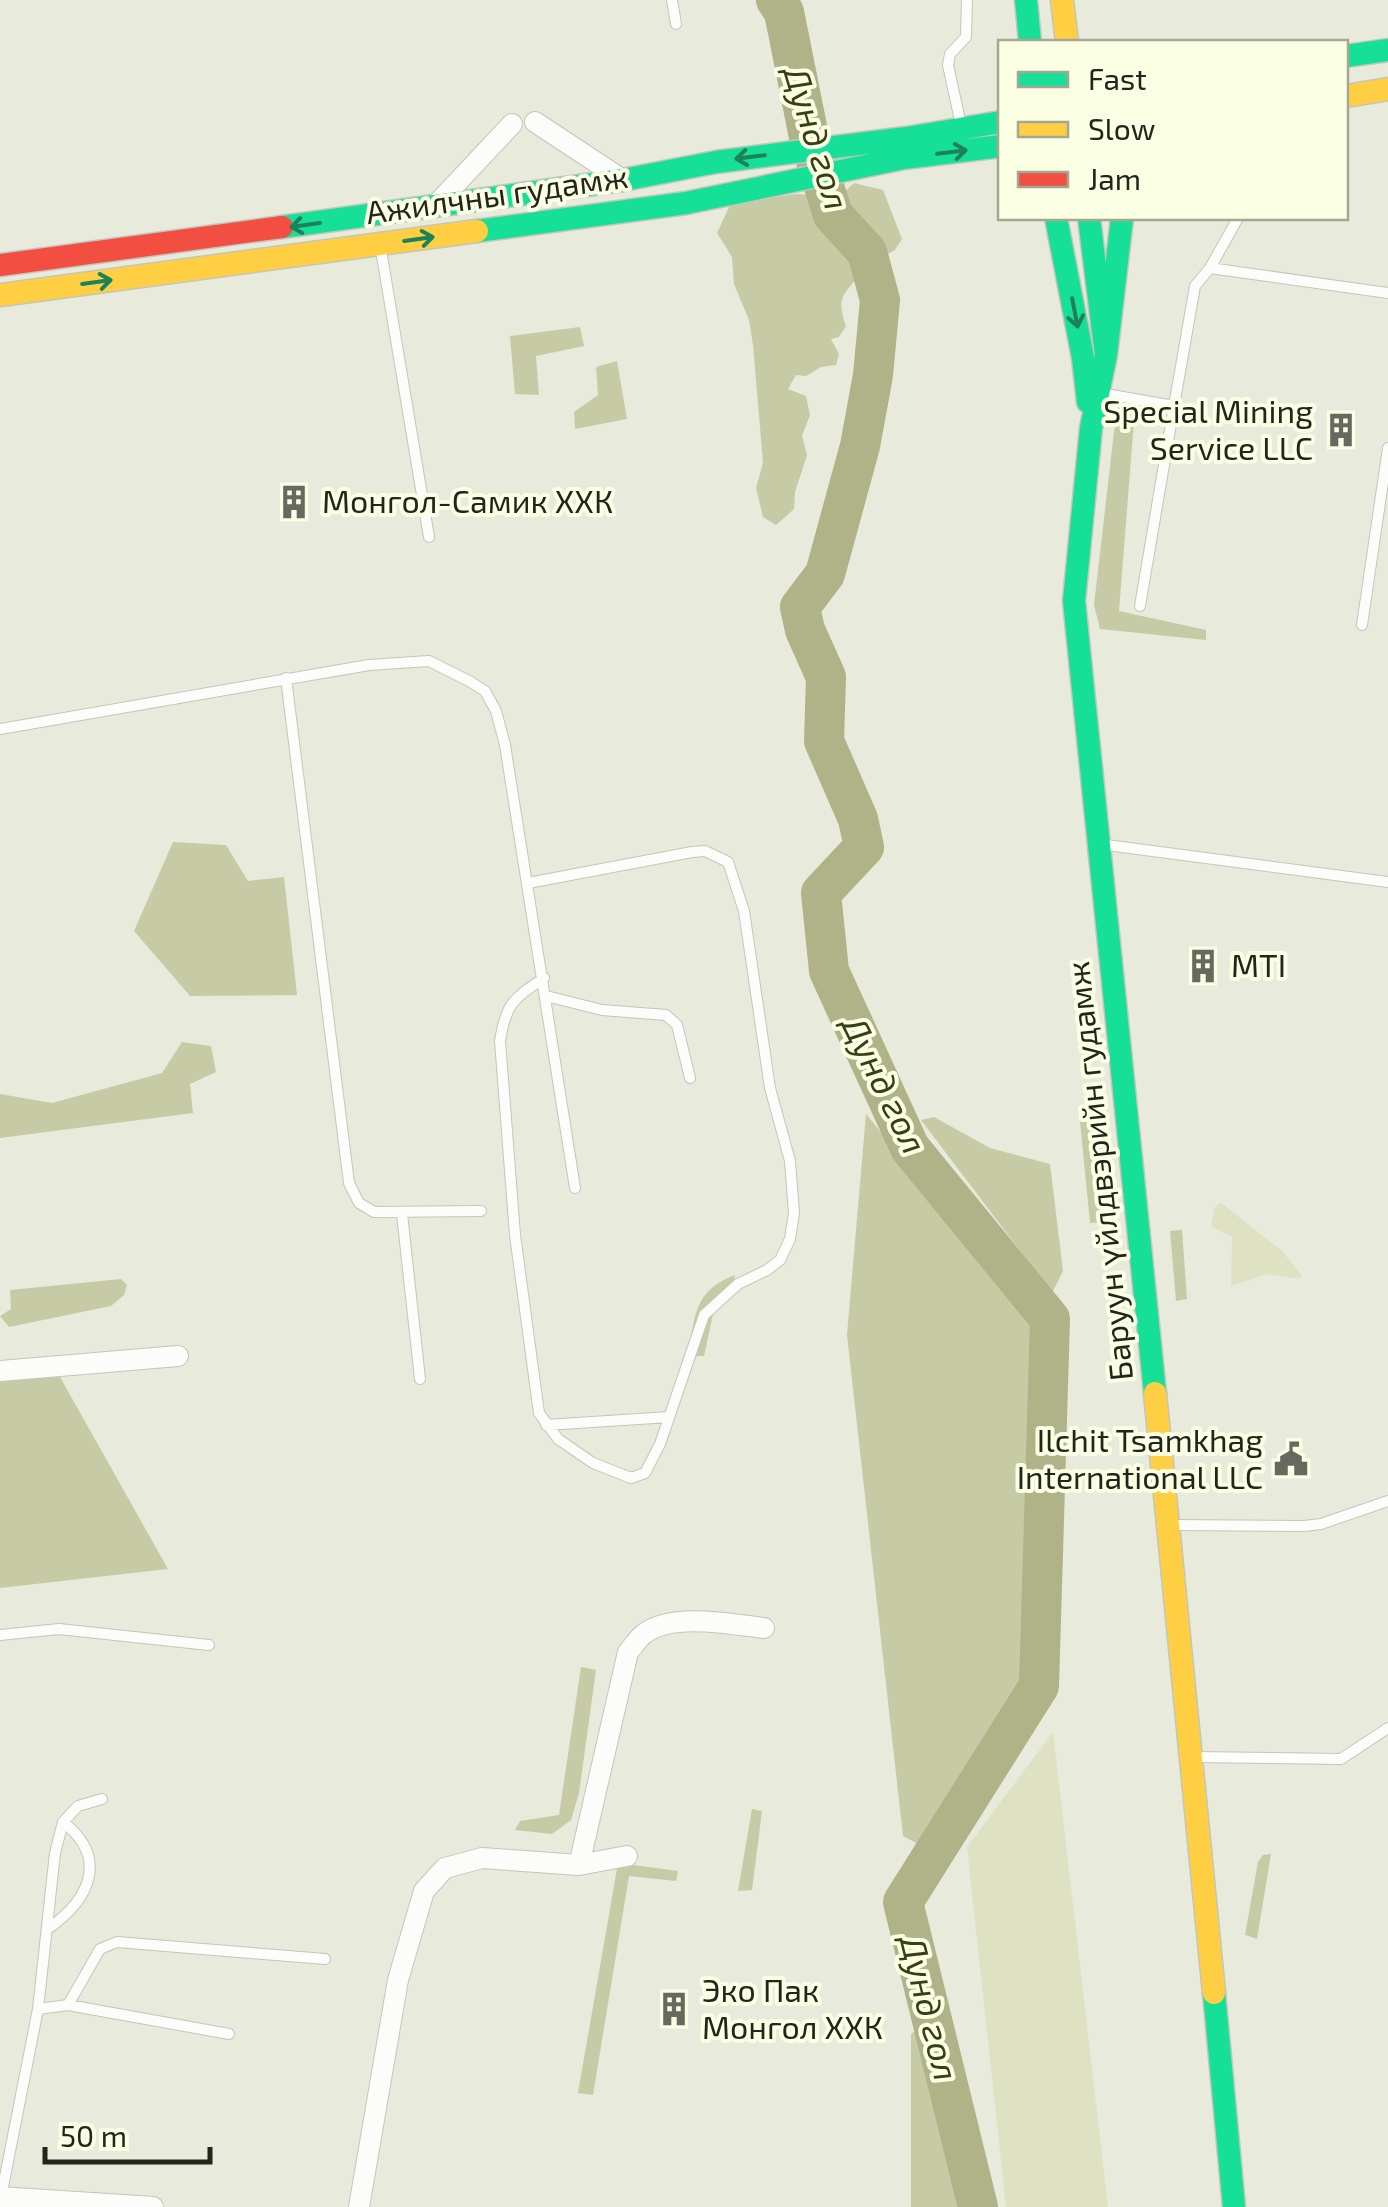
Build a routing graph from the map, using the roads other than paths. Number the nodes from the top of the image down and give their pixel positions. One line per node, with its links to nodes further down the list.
1 (672, 0): 5 (lane)
2 (968, 0): 15 (lane)
3 (1026, 0): 6 (street)
4 (1062, 0): 7 (street)
5 (676, 24)
6 (1030, 40)
7 (1067, 40)
8 (1388, 50): 9 (street)
9 (1348, 56)
10 (1388, 88): 11 (street)
11 (1348, 96)
12 (535, 122): 17 (street)
13 (998, 122): 15 (street, Ажилчны гудамж)
14 (512, 124): 18 (street)
15 (962, 130): 17 (street, Ажилчны гудамж, one-way to 17)
16 (998, 146): 23 (street, Ажилчны гудамж, one-way to 16)
17 (622, 180): 18 (street, Ажилчны гудамж)
18 (434, 207): 24 (street, Ажилчны гудамж, one-way to 24)
19 (1056, 220): 31 (street, Баруун үйлдвэрийн гудамж, one-way to 31)
20 (1089, 220): 28 (street, Баруун үйлдвэрийн гудамж)
21 (1122, 220): 28 (street)
22 (1237, 220): 25 (lane)
23 (380, 244): 27 (street, Ажилчны гудамж, one-way to 23); 33 (lane)
24 (0, 266)
25 (1210, 268): 26 (lane); 30 (lane)
26 (1388, 294)
27 (0, 295)
28 (1106, 355): 29 (street, Баруун үйлдвэрийн гудамж)
29 (1099, 393): 30 (lane); 31 (street, Баруун үйлдвэрийн гудамж)
30 (1174, 406): 34 (lane)
31 (1091, 428): 38 (street, Баруун үйлдвэрийн гудамж)
32 (1388, 448): 35 (lane)
33 (429, 536)
34 (1140, 606)
35 (1362, 624)
36 (286, 678): 37 (lane); 40 (lane); 46 (lane)
37 (0, 729)
38 (1098, 844): 39 (lane); 53 (street, Баруун үйлдвэрийн гудамж)
39 (1388, 882)
40 (528, 883): 41 (lane); 50 (lane)
41 (544, 978): 42 (lane); 51 (lane)
42 (546, 996): 43 (lane); 44 (lane)
43 (690, 1078)
44 (576, 1188)
45 (481, 1211): 46 (lane)
46 (402, 1214): 49 (lane)
47 (178, 1356): 48 (street)
48 (0, 1370)
49 (420, 1379)
50 (669, 1417): 51 (lane); 51 (lane)
51 (546, 1425)
52 (1388, 1500): 53 (lane)
53 (1169, 1524): 58 (street, Баруун үйлдвэрийн гудамж)
54 (764, 1628): 62 (street)
55 (0, 1634): 56 (lane)
56 (209, 1645)
57 (1388, 1728): 58 (lane)
58 (1189, 1757): 71 (street, Баруун үйлдвэрийн гудамж)
59 (102, 1798): 60 (lane)
60 (64, 1822): 63 (lane); 63 (lane)
61 (627, 1856): 62 (street)
62 (580, 1865): 70 (street)
63 (49, 1928): 66 (lane)
64 (325, 1958): 65 (lane)
65 (68, 2005): 66 (lane); 67 (lane)
66 (38, 2009): 68 (lane)
67 (230, 2034)
68 (1, 2197): 69 (street)
69 (153, 2207)
70 (359, 2207)
71 (1234, 2207)

